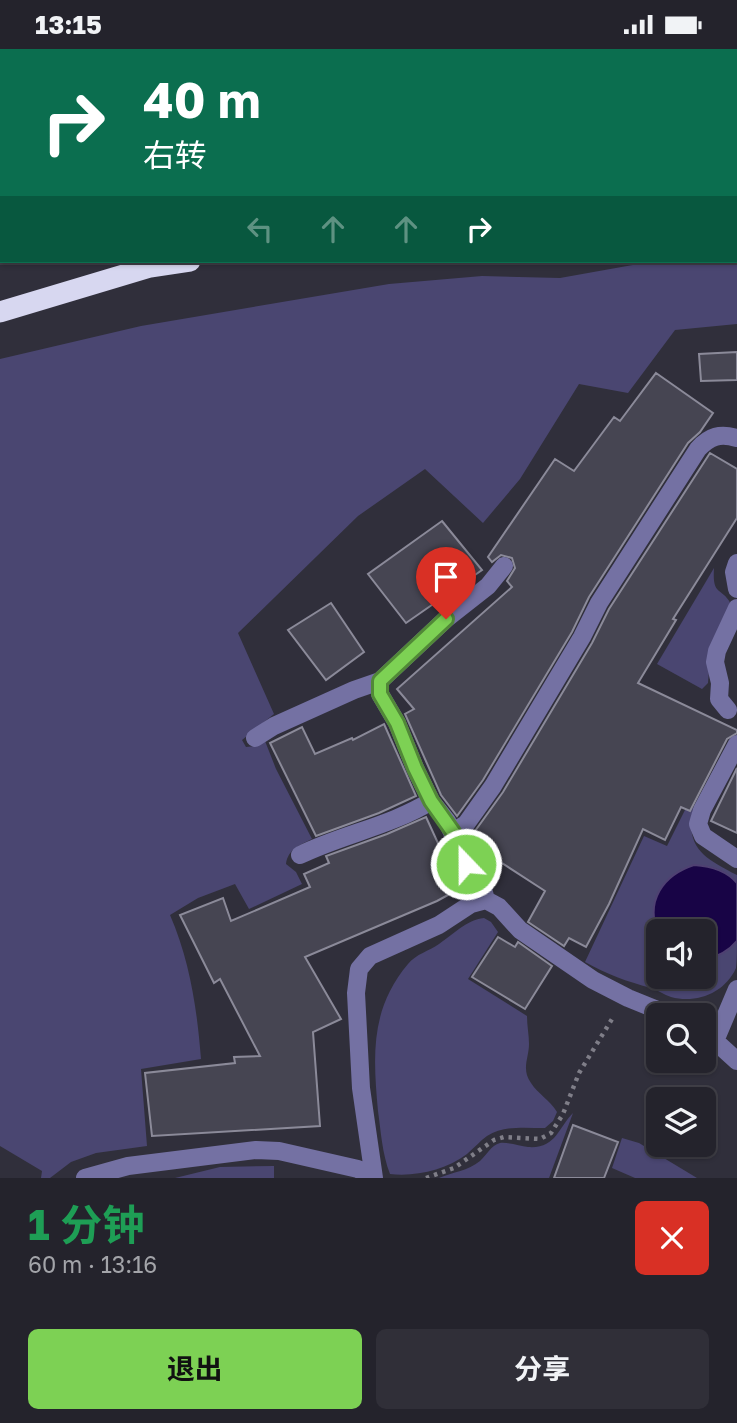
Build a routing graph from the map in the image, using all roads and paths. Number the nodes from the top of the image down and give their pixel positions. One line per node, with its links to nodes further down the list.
1 (177, 263): 2 (highway)
2 (0, 312)
3 (737, 438): 13 (street)
4 (737, 563): 6 (street)
5 (504, 566): 8 (street)
6 (737, 589)
7 (737, 608): 9 (street)
8 (380, 681): 10 (street); 12 (street)
9 (728, 711)
10 (254, 738)
11 (737, 744): 15 (street)
12 (431, 801): 13 (street); 14 (street)
13 (453, 832): 16 (street)
14 (300, 855)
15 (737, 859)
16 (486, 900): 18 (street); 24 (street)
17 (737, 989): 20 (street)
18 (628, 998): 19 (street); 25 (path)
19 (646, 1005)
20 (716, 1025)
21 (716, 1043): 22 (street)
22 (737, 1061)
23 (85, 1178): 24 (street)
24 (374, 1178)
25 (426, 1178)

